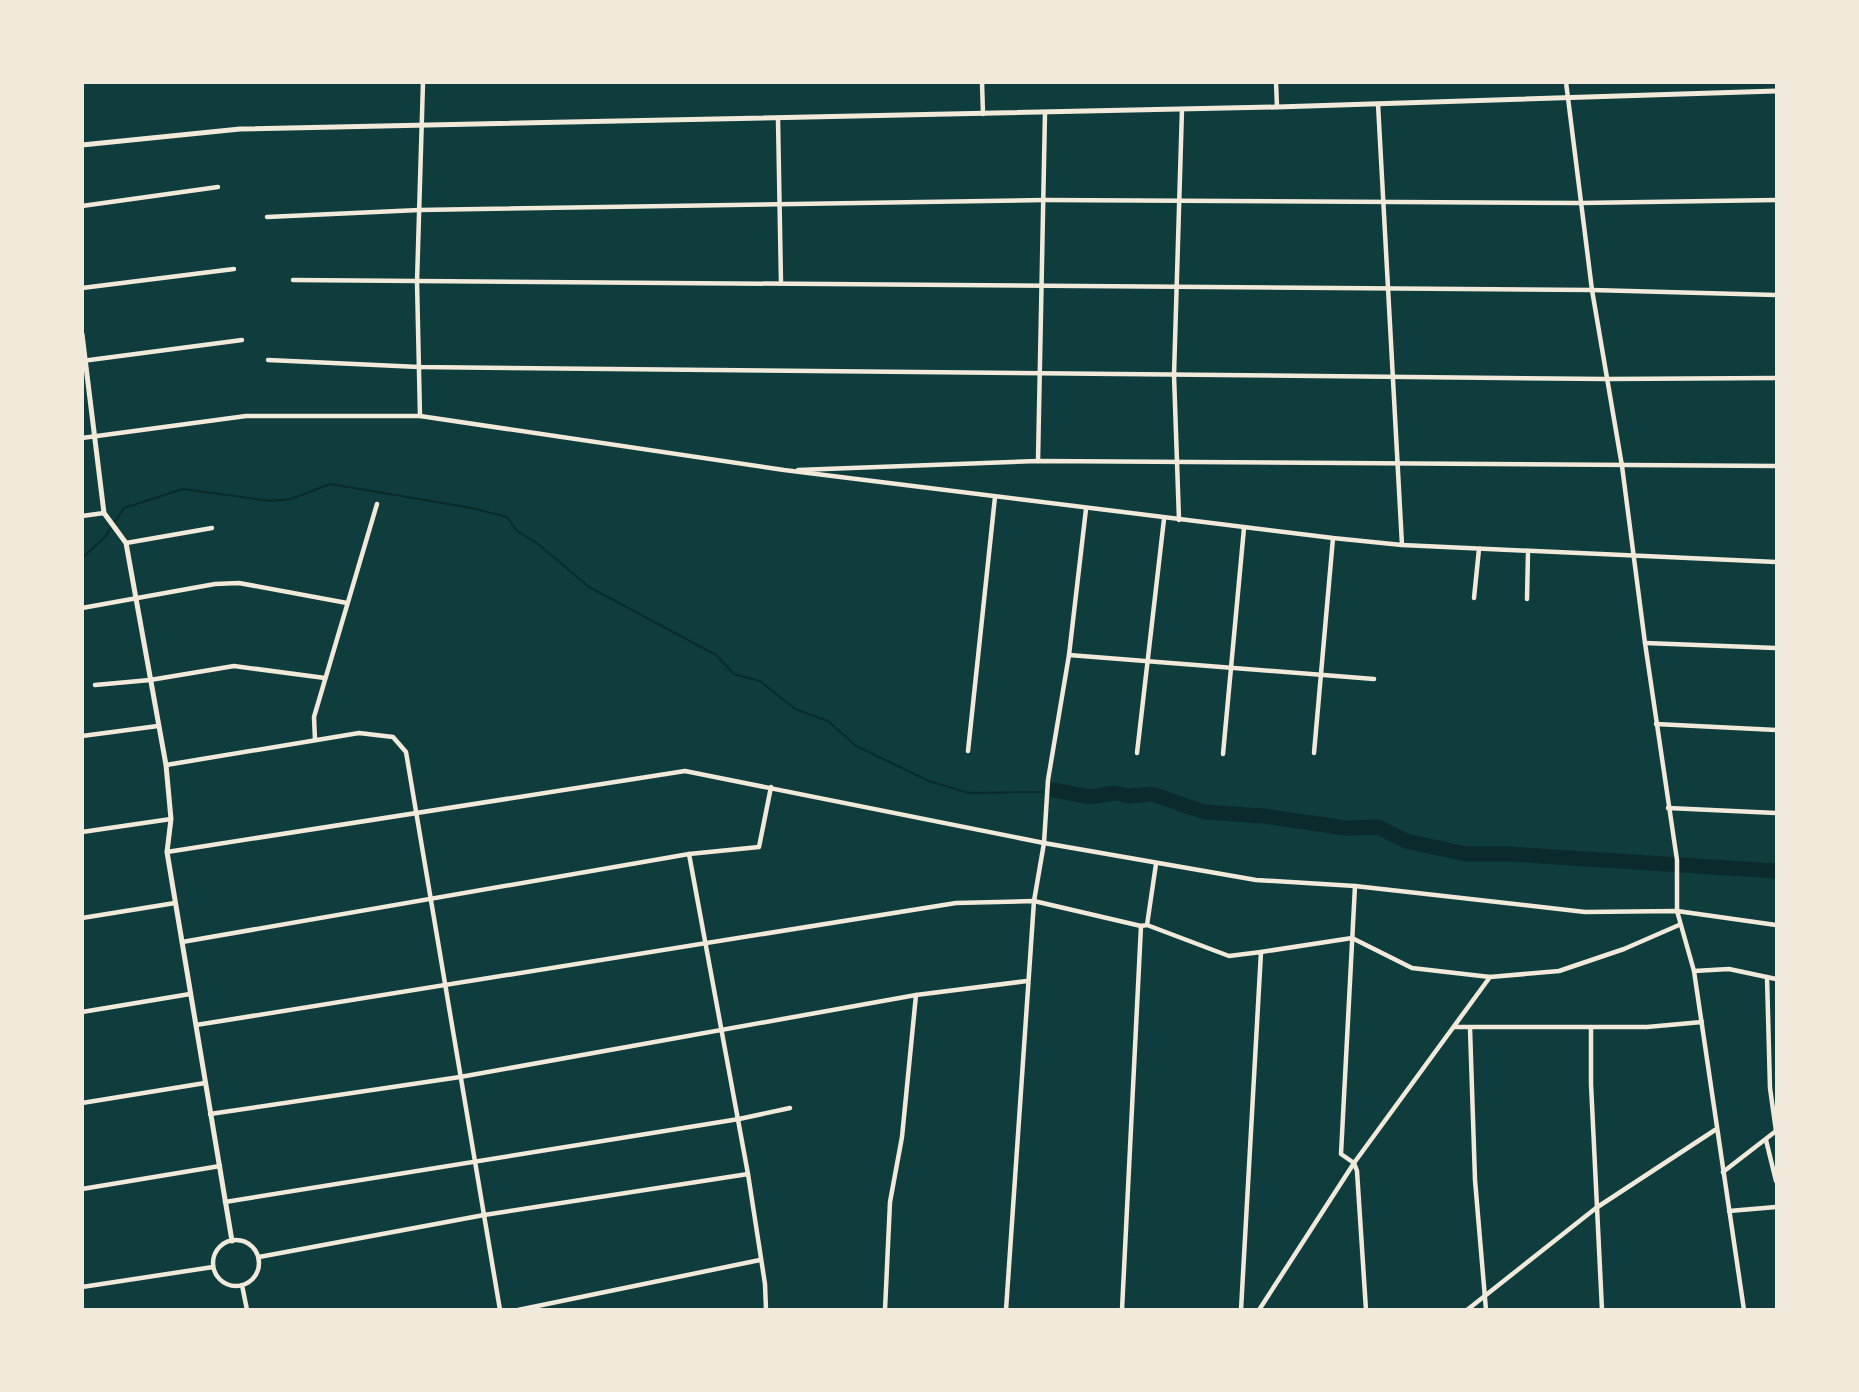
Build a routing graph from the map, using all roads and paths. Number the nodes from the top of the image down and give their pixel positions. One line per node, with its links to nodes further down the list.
1 (423, 82): 13 (street)
2 (982, 82): 11 (street)
3 (1276, 82): 8 (street)
4 (1566, 82): 6 (street)
5 (1776, 91): 6 (street)
6 (1568, 99): 7 (street); 20 (street)
7 (1378, 104): 8 (street); 19 (street)
8 (1277, 107): 9 (street)
9 (1182, 109): 10 (street); 16 (street)
10 (1045, 113): 11 (street); 17 (street)
11 (983, 114): 12 (street)
12 (778, 119): 13 (street); 21 (street)
13 (422, 127): 14 (street); 23 (street)
14 (82, 145)
15 (218, 187): 22 (street)
16 (1180, 199): 17 (street); 19 (street); 30 (street)
17 (1045, 200): 21 (street); 29 (street)
18 (1776, 200): 20 (street)
19 (1383, 201): 20 (street); 32 (street)
20 (1581, 203): 33 (street)
21 (781, 204): 23 (street); 28 (street)
22 (82, 206)
23 (419, 210): 24 (street); 27 (street)
24 (267, 217)
25 (234, 268): 31 (street)
26 (293, 280): 27 (street)
27 (417, 282): 28 (street); 39 (street)
28 (781, 283): 29 (street)
29 (1042, 286): 30 (street); 40 (street)
30 (1177, 286): 32 (street); 41 (street)
31 (82, 288)
32 (1389, 289): 33 (street); 42 (street)
33 (1592, 290): 34 (street); 44 (street)
34 (1776, 295)
35 (82, 334): 38 (street)
36 (242, 340): 38 (street)
37 (268, 360): 39 (street)
38 (84, 361): 46 (street)
39 (419, 367): 40 (street); 45 (street)
40 (1041, 372): 41 (street); 48 (street)
41 (1174, 375): 42 (street); 49 (street)
42 (1394, 376): 44 (street); 50 (street)
43 (1776, 378): 44 (street)
44 (1606, 379): 51 (street)
45 (420, 416): 46 (street); 53 (street)
46 (95, 436): 47 (street); 57 (street)
47 (82, 438)
48 (1038, 461): 49 (street); 53 (street)
49 (1177, 462): 50 (street); 60 (street)
50 (1399, 464): 51 (street); 65 (street)
51 (1622, 466): 52 (street); 68 (street)
52 (1776, 466)
53 (784, 470): 54 (street)
54 (995, 497): 56 (street); 90 (street)
55 (377, 504): 73 (street)
56 (1086, 509): 59 (street); 77 (street)
57 (104, 513): 58 (street); 64 (street)
58 (82, 516)
59 (1164, 519): 60 (street); 78 (street)
60 (1179, 520): 62 (street)
61 (212, 528): 64 (street)
62 (1244, 528): 63 (street); 79 (street)
63 (1333, 538): 65 (street); 80 (street)
64 (126, 543): 71 (street)
65 (1402, 545): 66 (street)
66 (1479, 549): 67 (street); 70 (street)
67 (1528, 552): 68 (street); 72 (street)
68 (1635, 557): 69 (street); 75 (street)
69 (1776, 562)
70 (1474, 598)
71 (136, 599): 73 (street); 74 (street); 83 (street)
72 (1527, 599)
73 (347, 603): 81 (street)
74 (82, 608)
75 (1645, 643): 76 (street); 85 (street)
76 (1776, 648)
77 (1069, 655): 78 (street); 101 (street)
78 (1147, 663): 79 (street); 91 (street)
79 (1231, 669): 80 (street); 93 (street)
80 (1319, 675): 82 (street); 92 (street)
81 (325, 678): 83 (street); 89 (street)
82 (1374, 679)
83 (150, 680): 84 (street); 86 (street)
84 (95, 685)
85 (1656, 724): 87 (street); 96 (street)
86 (158, 726): 88 (street); 94 (street)
87 (1776, 730)
88 (82, 736)
89 (315, 740): 94 (street); 97 (street)
90 (968, 752)
91 (1137, 753)
92 (1314, 753)
93 (1223, 754)
94 (166, 765): 99 (street)
95 (771, 787): 97 (street); 101 (street); 103 (street)
96 (1668, 808): 98 (street); 109 (street)
97 (414, 812): 102 (street); 106 (street)
98 (1776, 813)
99 (171, 819): 100 (street); 102 (street)
100 (82, 832)
101 (1044, 843): 104 (street); 107 (street)
102 (167, 852): 108 (street)
103 (689, 854): 106 (street); 116 (street)
104 (1156, 864): 105 (street); 113 (street)
105 (1355, 886): 109 (street); 114 (street)
106 (430, 899): 115 (street); 123 (street)
107 (1034, 901): 113 (street); 116 (street); 122 (street)
108 (175, 903): 110 (street); 115 (street)
109 (1677, 911): 111 (street); 112 (street)
110 (82, 918)
111 (1679, 925): 118 (street); 119 (street)
112 (1776, 925)
113 (1144, 926): 117 (street); 166 (street)
114 (1353, 938): 117 (street); 119 (street); 142 (street)
115 (182, 942): 124 (street)
116 (707, 943): 123 (street); 132 (street)
117 (1261, 952): 167 (street)
118 (1694, 971): 120 (street); 127 (street)
119 (1490, 977): 129 (street)
120 (1767, 977): 121 (street); 140 (street)
121 (1776, 979)
122 (1027, 981): 125 (street); 165 (street)
123 (445, 985): 128 (street); 133 (street)
124 (190, 994): 126 (street); 128 (street)
125 (916, 995): 132 (street); 164 (street)
126 (82, 1012)
127 (1702, 1022): 130 (street); 139 (street)
128 (196, 1025): 134 (street)
129 (1454, 1027): 131 (street); 142 (street)
130 (1591, 1027): 131 (street); 150 (street)
131 (1470, 1028): 159 (street)
132 (723, 1030): 133 (street); 138 (street)
133 (460, 1077): 137 (street); 141 (street)
134 (205, 1083): 135 (street); 137 (street)
135 (82, 1103)
136 (790, 1108): 138 (street)
137 (210, 1114): 143 (street)
138 (739, 1119): 141 (street); 145 (street)
139 (1715, 1130): 144 (street); 150 (street)
140 (1766, 1140): 144 (street); 146 (street)
141 (475, 1162): 148 (street); 152 (street)
142 (1354, 1163): 168 (street); 169 (street)
143 (220, 1166): 147 (street); 148 (street)
144 (1723, 1172): 151 (street)
145 (748, 1174): 152 (street); 155 (street)
146 (1776, 1181)
147 (82, 1190)
148 (225, 1202): 153 (street)
149 (1776, 1207): 151 (street)
150 (1596, 1208): 159 (street); 172 (street)
151 (1729, 1211): 173 (street)
152 (484, 1215): 154 (street); 161 (street)
153 (232, 1240): 154 (street); 156 (street)
154 (259, 1257): 157 (street)
155 (760, 1260): 162 (street); 163 (street)
156 (213, 1267): 157 (street); 158 (street)
157 (242, 1285): 160 (street)
158 (82, 1287)
159 (1485, 1296): 170 (street); 171 (street)
160 (247, 1310)
161 (500, 1310)
162 (518, 1310)
163 (766, 1310)
164 (885, 1310)
165 (1006, 1310)
166 (1122, 1310)
167 (1241, 1310)
168 (1259, 1310)
169 (1366, 1310)
170 (1467, 1310)
171 (1486, 1310)
172 (1602, 1310)
173 (1743, 1310)

